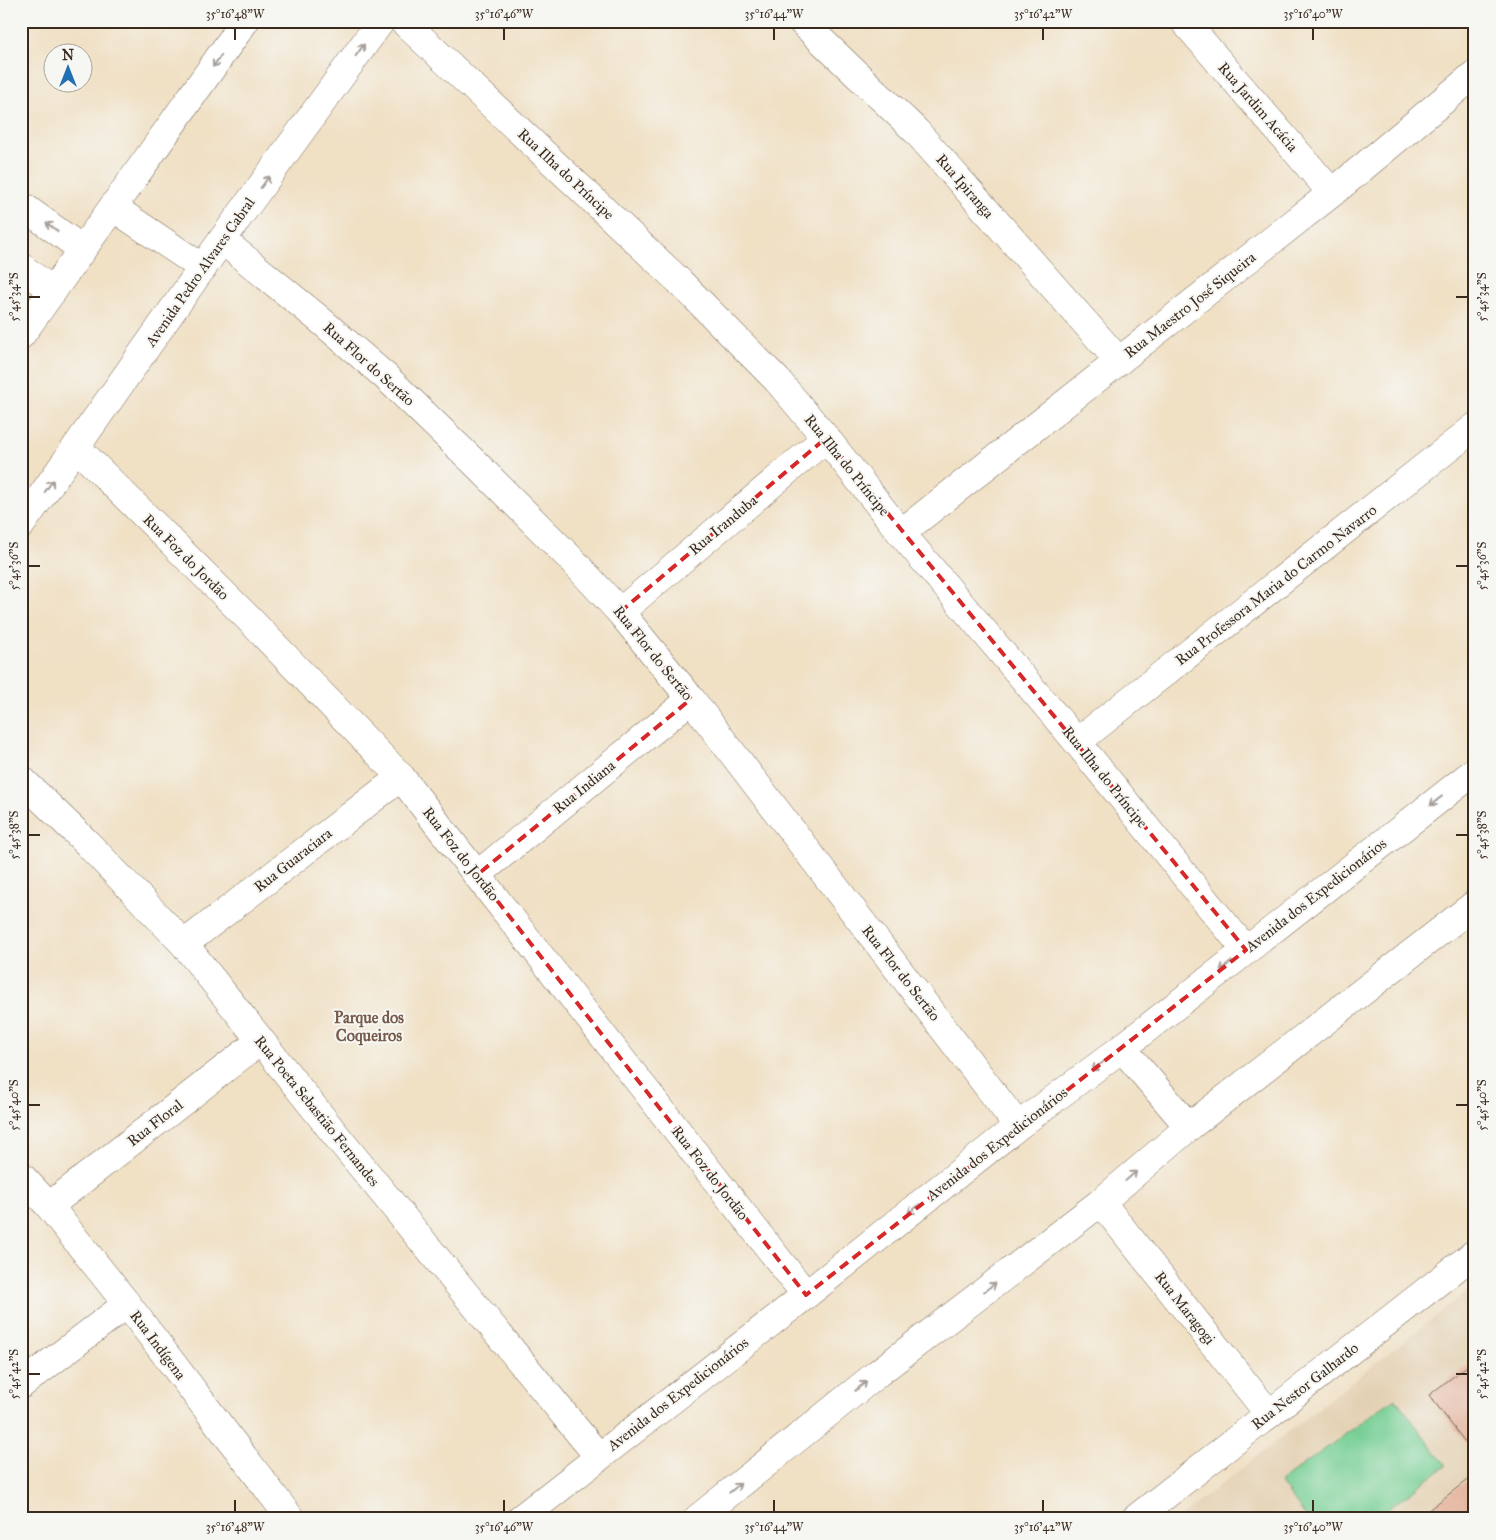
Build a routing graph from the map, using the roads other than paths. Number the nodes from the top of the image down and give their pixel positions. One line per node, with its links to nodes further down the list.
1 (245, 21): 9 (street, one-way to 9)
2 (381, 21): 10 (street, Avenida Pedro Alvares Cabral, one-way to 2)
3 (403, 21): 18 (street, Rua Ilha do Príncipe)
4 (801, 21): 16 (street, Rua Ipiranga)
5 (1184, 21): 7 (street, Rua Jardim Acácia)
6 (1475, 74): 7 (street, Rua Maestro José Siqueira)
7 (1332, 193): 16 (street, Rua Maestro José Siqueira)
8 (21, 205): 11 (street, one-way to 8)
9 (114, 208): 11 (street); 13 (street)
10 (222, 240): 13 (street, Avenida Pedro Alvares Cabral); 22 (street, Rua Flor do Sertão)
11 (82, 249): 14 (street)
12 (21, 267): 14 (street)
13 (202, 268): 19 (street, Avenida Pedro Alvares Cabral)
14 (53, 291): 15 (street)
15 (21, 335)
16 (1119, 361): 21 (street, Rua Maestro José Siqueira)
17 (1475, 427): 24 (street, Rua Professora Maria do Carmo Navarro)
18 (826, 438): 21 (street, Rua Ilha do Príncipe); 22 (street, Rua Iranduba)
19 (76, 447): 20 (street, Avenida Pedro Alvares Cabral, one-way to 19); 26 (street, Rua Foz do Jordão)
20 (21, 526)
21 (901, 533): 24 (street, Rua Ilha do Príncipe)
22 (620, 612): 23 (street, Rua Flor do Sertão)
23 (691, 699): 28 (street, Rua Indiana); 34 (street, Rua Flor do Sertão)
24 (1077, 742): 31 (street, Rua Ilha do Príncipe)
25 (1475, 771): 31 (street, Avenida dos Expedicionários, one-way to 31)
26 (401, 777): 28 (street, Rua Foz do Jordão); 30 (street, Rua Guaraciara)
27 (21, 779): 30 (street, Rua Poeta Sebastião Fernandes)
28 (477, 875): 40 (street, Rua Foz do Jordão)
29 (1475, 904): 35 (street)
30 (184, 944): 32 (street, Rua Poeta Sebastião Fernandes)
31 (1246, 950): 33 (street, Avenida dos Expedicionários, one-way to 33)
32 (260, 1041): 38 (street, Rua Floral); 44 (street, Rua Poeta Sebastião Fernandes)
33 (1122, 1048): 34 (street, Avenida dos Expedicionários, one-way to 34); 35 (street)
34 (1018, 1126): 40 (street, Avenida dos Expedicionários, one-way to 40)
35 (1189, 1127): 37 (street, one-way to 35)
36 (21, 1176): 38 (street, Rua Indígena)
37 (1101, 1202): 43 (street, Rua Maragogi); 47 (street, one-way to 37)
38 (49, 1206): 41 (street, Rua Indígena)
39 (1475, 1253): 43 (street, Rua Nestor Galhardo)
40 (806, 1295): 44 (street, Avenida dos Expedicionários)
41 (127, 1304): 42 (street); 45 (street, Rua Indígena)
42 (21, 1385)
43 (1269, 1414): 48 (street, Rua Nestor Galhardo)
44 (598, 1456): 46 (street, Avenida dos Expedicionários)
45 (290, 1519)
46 (520, 1519)
47 (697, 1519)
48 (1135, 1519)

